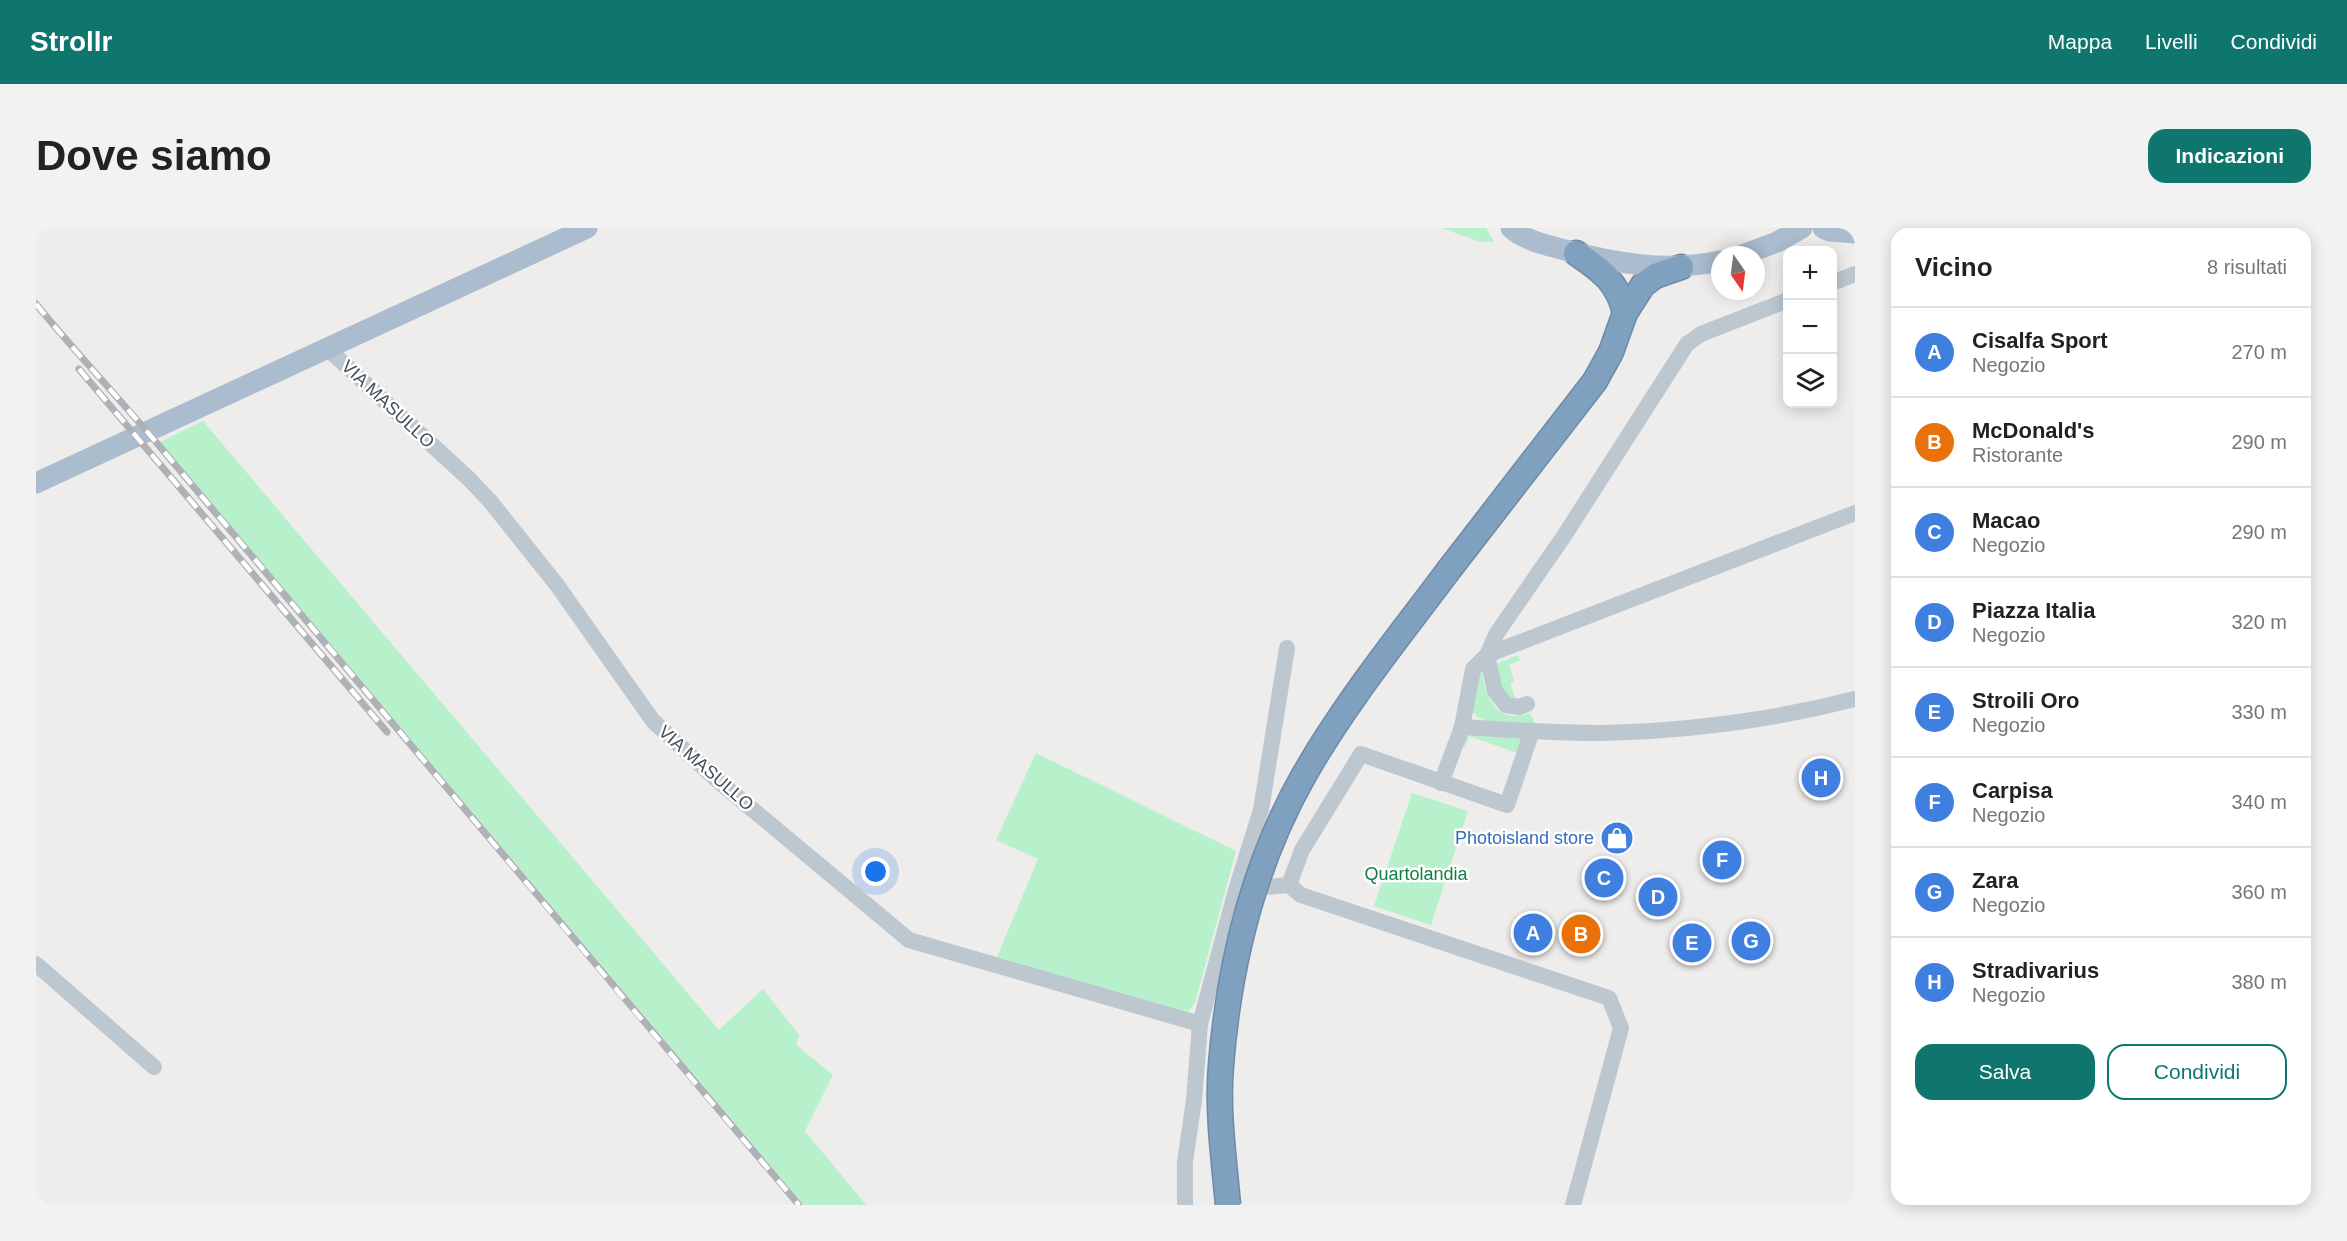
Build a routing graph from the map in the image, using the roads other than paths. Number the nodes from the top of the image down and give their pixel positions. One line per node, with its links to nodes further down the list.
1 (1511, 228): 7 (main road)
2 (1803, 228): 6 (main road)
3 (1823, 228): 5 (main road)
4 (577, 230): 14 (main road, VIA MASULLO)
5 (1855, 233)
6 (1765, 246)
7 (1576, 253): 9 (main road); 13 (highway)
8 (1711, 262): 9 (main road)
9 (1681, 267): 13 (highway)
10 (1855, 273): 11 (street)
11 (1837, 280)
12 (1783, 302): 18 (street)
13 (1624, 313): 30 (highway, bridge)
14 (327, 348): 15 (main road, VIA MASULLO); 27 (street, VIA MASULLO)
15 (36, 483)
16 (1855, 513): 18 (street)
17 (1287, 648): 25 (street)
18 (1486, 655): 20 (street); 21 (street)
19 (1855, 699): 22 (street)
20 (1527, 704)
21 (1462, 727): 22 (street); 23 (street)
22 (1532, 731): 23 (street)
23 (1441, 783): 24 (street)
24 (1289, 885): 25 (street); 31 (street)
25 (1236, 890): 27 (street)
26 (36, 964): 28 (street)
27 (1200, 1024): 29 (street)
28 (154, 1067)
29 (1185, 1205)
30 (1228, 1205)
31 (1572, 1205)

